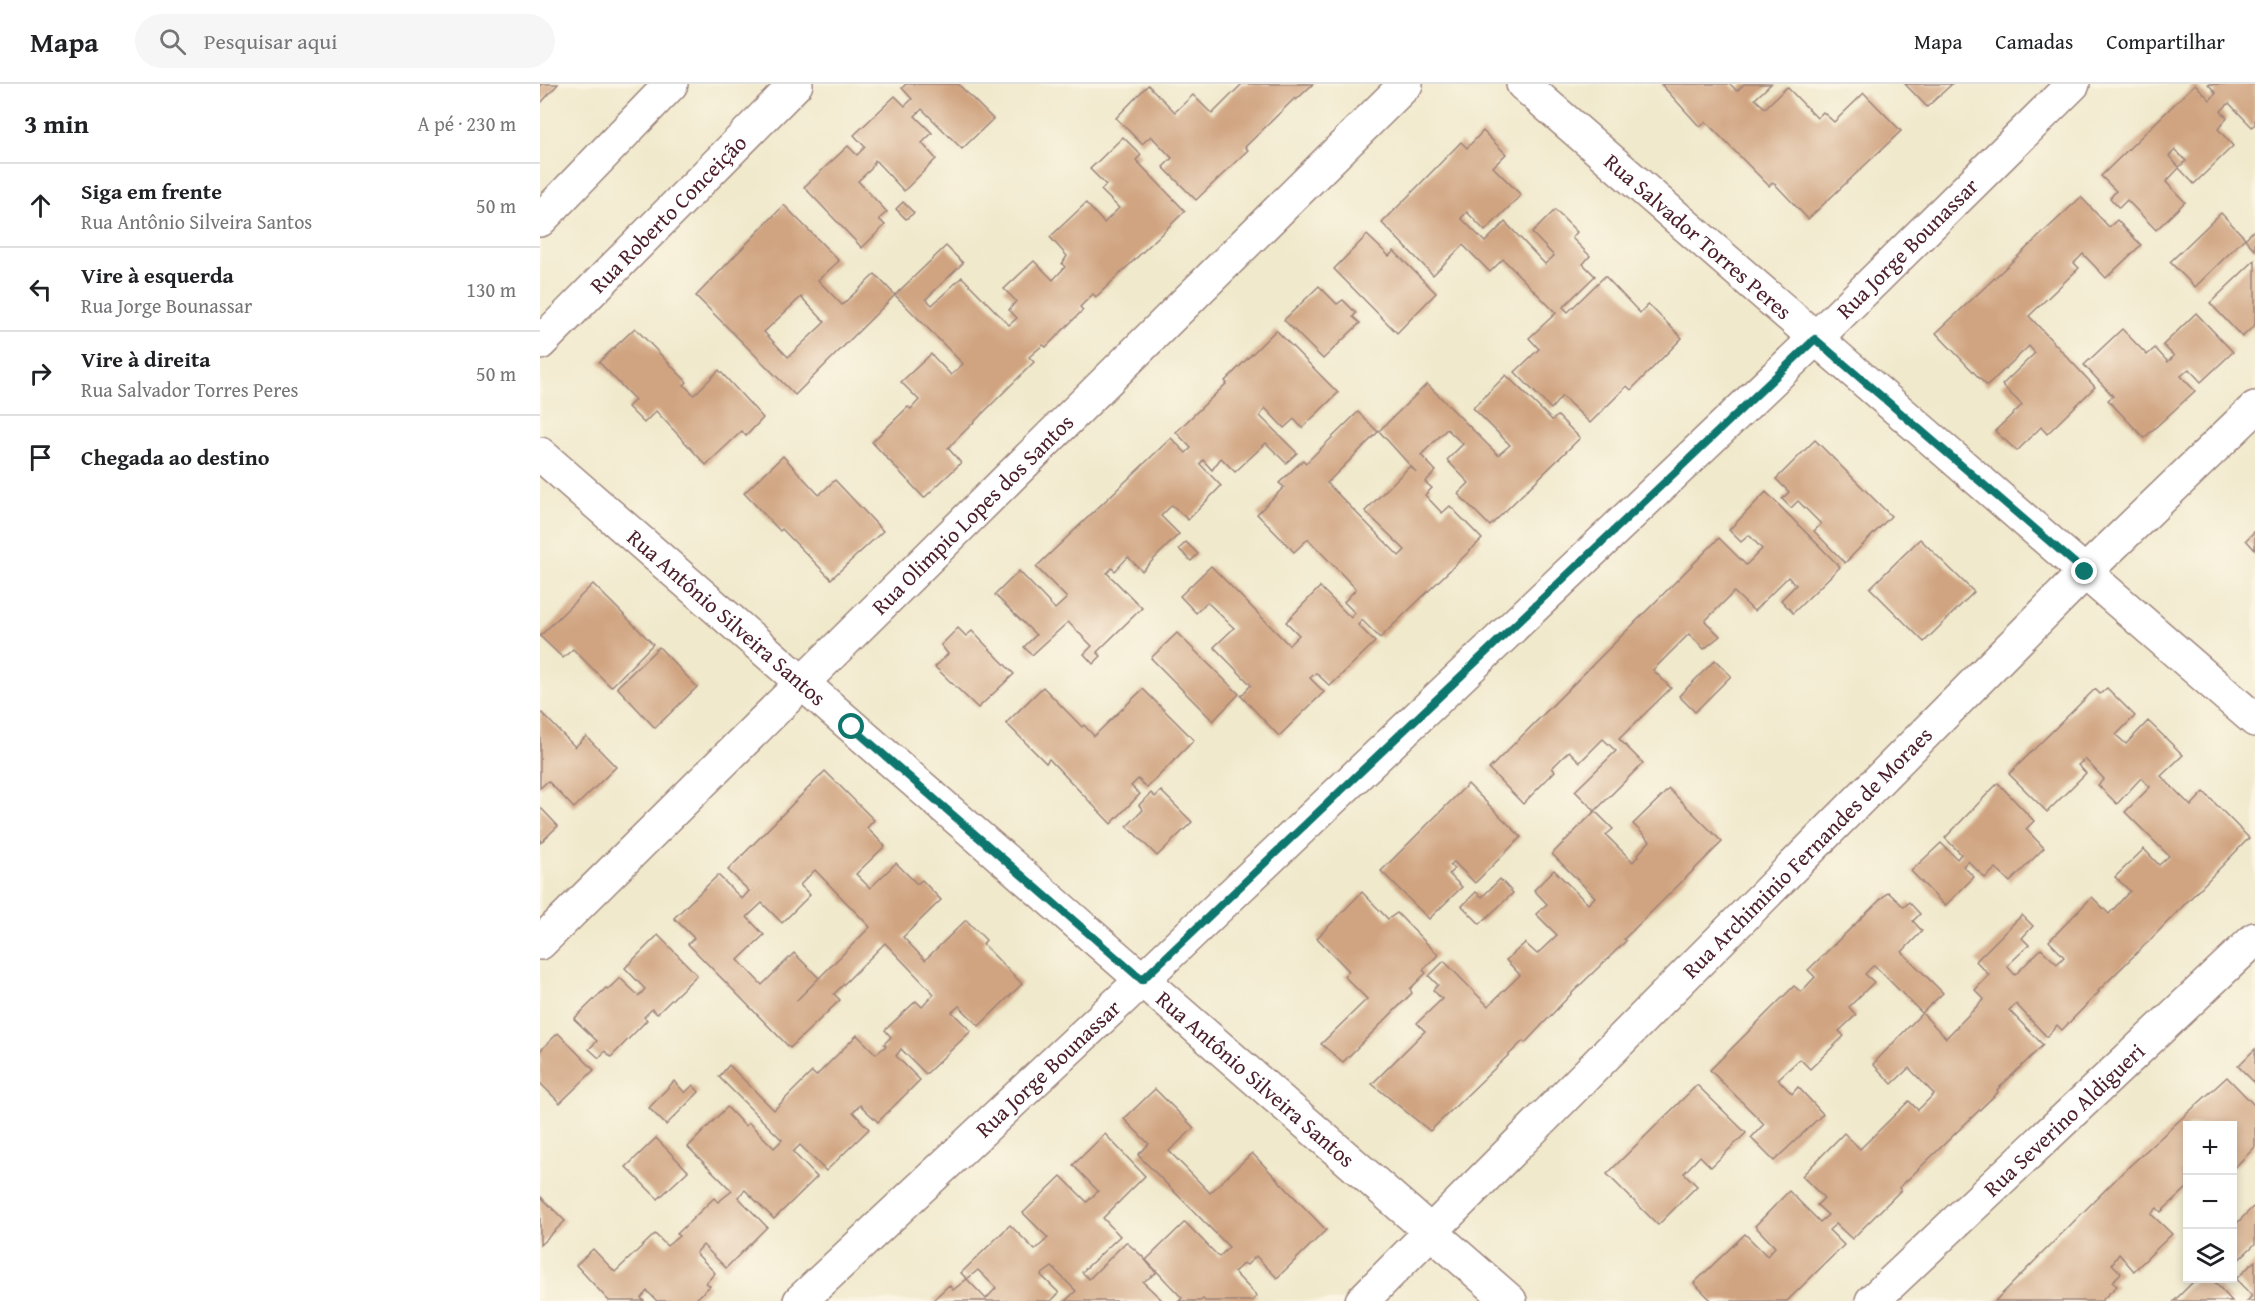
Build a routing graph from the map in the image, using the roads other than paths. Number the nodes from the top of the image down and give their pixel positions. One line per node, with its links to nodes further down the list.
1 (670, 84): 6 (street)
2 (796, 84): 8 (street, Rua Roberto Conceição)
3 (1406, 84): 12 (street, Rua Olimpio Lopes dos Santos)
4 (1522, 84): 7 (street, Rua Salvador Torres Peres)
5 (2073, 84): 7 (street, Rua Jorge Bounassar)
6 (540, 220)
7 (1815, 339): 11 (street, Rua Salvador Torres Peres); 16 (street, Rua Jorge Bounassar)
8 (540, 343)
9 (2255, 408): 11 (street, Rua Archiminio Fernandes de Moraes)
10 (540, 454): 12 (street, Rua Antônio Silveira Santos)
11 (2085, 572): 13 (street, Rua Salvador Torres Peres); 17 (street, Rua Archiminio Fernandes de Moraes)
12 (803, 684): 15 (street, Rua Olimpio Lopes dos Santos); 16 (street, Rua Antônio Silveira Santos)
13 (2255, 720)
14 (2255, 939): 21 (street, Rua Severino Aldigueri)
15 (540, 944)
16 (1142, 980): 17 (street, Rua Antônio Silveira Santos); 18 (street, Rua Jorge Bounassar)
17 (1430, 1231): 19 (street, Rua Archiminio Fernandes de Moraes); 20 (street, Rua Antônio Silveira Santos)
18 (800, 1301)
19 (1362, 1301)
20 (1510, 1301)
21 (1872, 1301)

